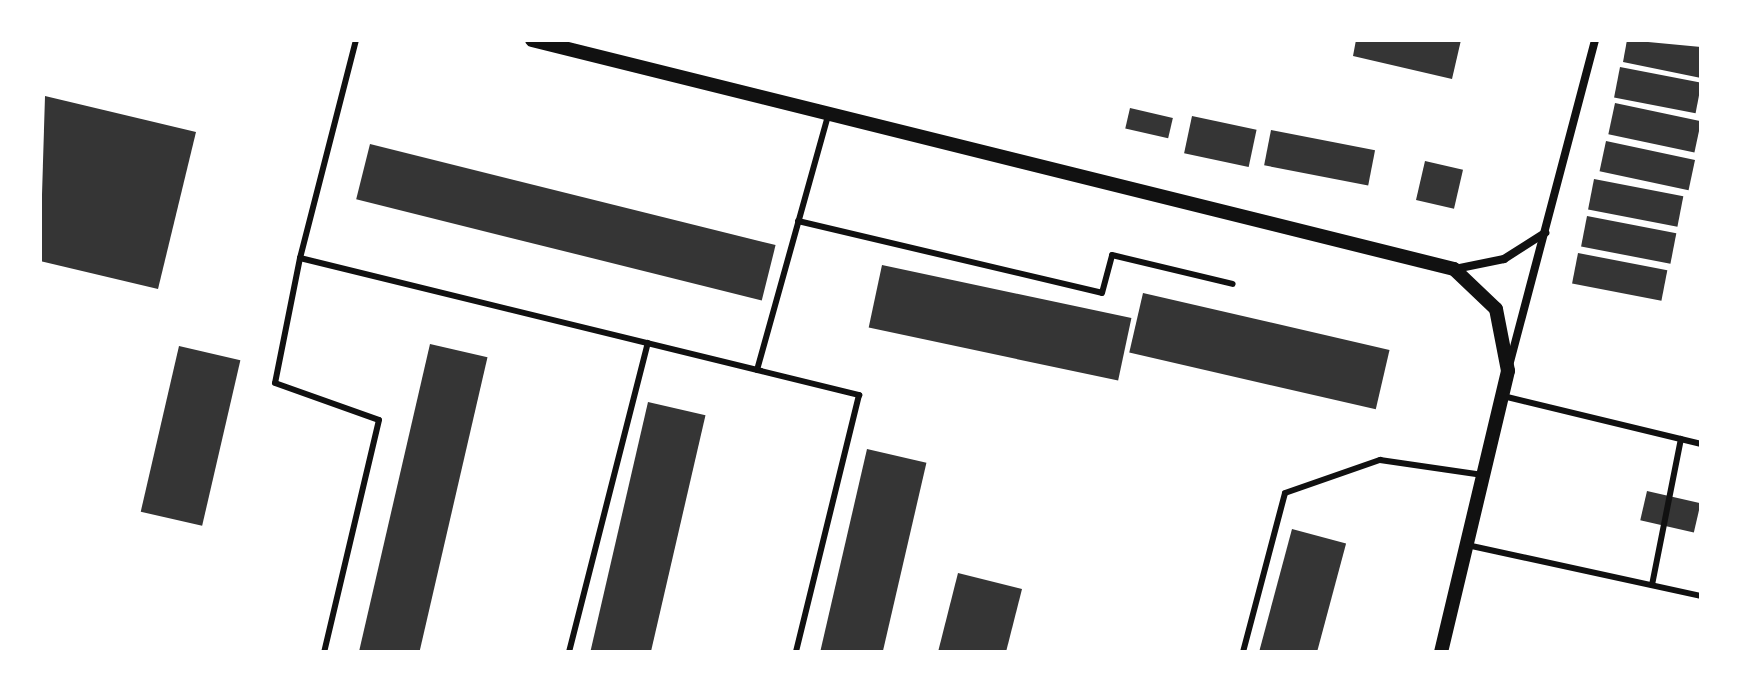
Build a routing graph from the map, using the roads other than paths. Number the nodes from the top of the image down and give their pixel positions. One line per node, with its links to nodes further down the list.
1 (356, 40): 7 (lane)
2 (532, 40): 4 (street)
3 (1595, 40): 6 (street)
4 (829, 112): 5 (lane); 8 (street)
5 (798, 221): 9 (lane); 11 (lane)
6 (1545, 233): 8 (street); 12 (street)
7 (300, 258): 10 (lane); 20 (lane)
8 (1454, 269): 12 (street)
9 (1233, 284)
10 (648, 343): 11 (lane); 21 (lane)
11 (757, 370): 22 (lane)
12 (1508, 371): 13 (street)
13 (1503, 396): 14 (lane); 16 (street)
14 (1681, 439): 15 (lane); 18 (lane)
15 (1701, 444)
16 (1484, 475): 17 (street); 23 (lane)
17 (1467, 545): 18 (lane); 24 (street)
18 (1652, 585): 19 (lane)
19 (1701, 596)
20 (324, 652)
21 (569, 652)
22 (796, 652)
23 (1243, 652)
24 (1441, 652)

